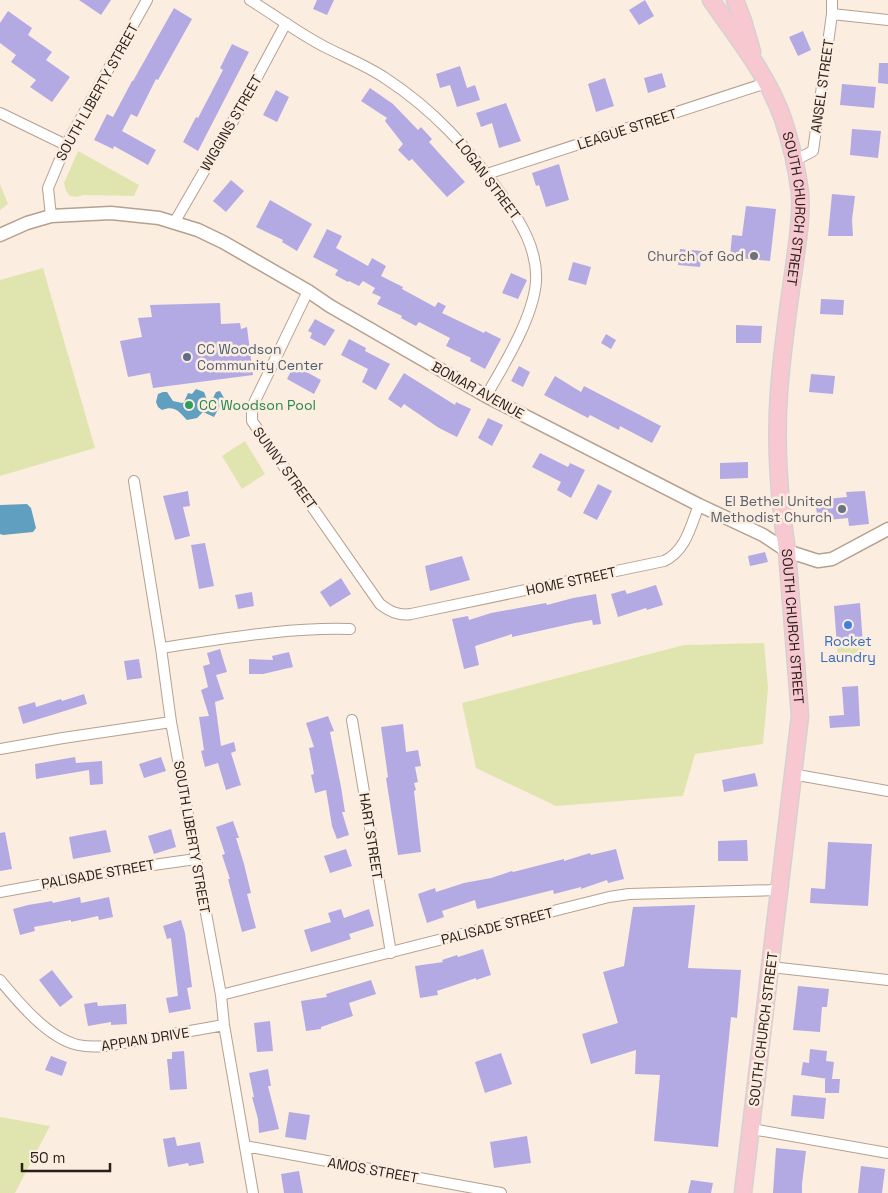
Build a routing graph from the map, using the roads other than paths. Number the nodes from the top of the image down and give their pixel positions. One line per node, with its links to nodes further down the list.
1 (148, 0): 12 (street, SOUTH LIBERTY STREET)
2 (250, 0): 8 (street, LOGAN STREET)
3 (711, 0): 9 (main road)
4 (734, 0): 9 (main road)
5 (832, 0): 6 (street, ANSEL STREET)
6 (832, 14): 7 (street); 13 (street, ANSEL STREET)
7 (888, 20)
8 (286, 23): 14 (street, LOGAN STREET); 16 (street, WIGGINS STREET)
9 (756, 66): 10 (main road, SOUTH CHURCH STREET)
10 (766, 83): 13 (main road, SOUTH CHURCH STREET); 14 (street, LEAGUE STREET)
11 (0, 113): 12 (street)
12 (66, 145): 15 (street, SOUTH LIBERTY STREET)
13 (794, 161): 23 (main road, SOUTH CHURCH STREET)
14 (487, 174): 19 (street, LOGAN STREET)
15 (51, 216): 16 (street, BOMAR AVENUE); 17 (street, BOMAR AVENUE)
16 (174, 223): 18 (street, BOMAR AVENUE)
17 (0, 235)
18 (308, 291): 19 (street, BOMAR AVENUE); 24 (street, SUNNY STREET)
19 (486, 396): 21 (street, BOMAR AVENUE)
20 (134, 481): 26 (street, SOUTH LIBERTY STREET)
21 (699, 504): 23 (street, BOMAR AVENUE); 24 (street, HOME STREET)
22 (888, 529): 23 (street, BOMAR AVENUE)
23 (787, 551): 30 (main road, SOUTH CHURCH STREET)
24 (411, 614)
25 (350, 629): 26 (street)
26 (161, 648): 28 (street, SOUTH LIBERTY STREET)
27 (352, 720): 35 (street, HART STREET)
28 (171, 722): 29 (street); 32 (street, SOUTH LIBERTY STREET)
29 (0, 749)
30 (792, 774): 31 (street); 33 (main road, SOUTH CHURCH STREET)
31 (888, 791)
32 (196, 859): 34 (street, PALISADE STREET); 39 (street, SOUTH LIBERTY STREET)
33 (778, 890): 35 (street, PALISADE STREET); 36 (main road, SOUTH CHURCH STREET)
34 (0, 892)
35 (391, 953): 39 (street, PALISADE STREET)
36 (771, 966): 38 (street); 41 (main road, SOUTH CHURCH STREET)
37 (0, 980): 40 (street, APPIAN DRIVE)
38 (888, 980)
39 (221, 995): 40 (street, SOUTH LIBERTY STREET)
40 (224, 1025): 42 (street, SOUTH LIBERTY STREET)
41 (752, 1128): 43 (street); 46 (main road, SOUTH CHURCH STREET)
42 (245, 1146): 44 (street, SOUTH LIBERTY STREET); 45 (street, AMOS STREET)
43 (888, 1152)
44 (253, 1193)
45 (501, 1193)
46 (743, 1193)

